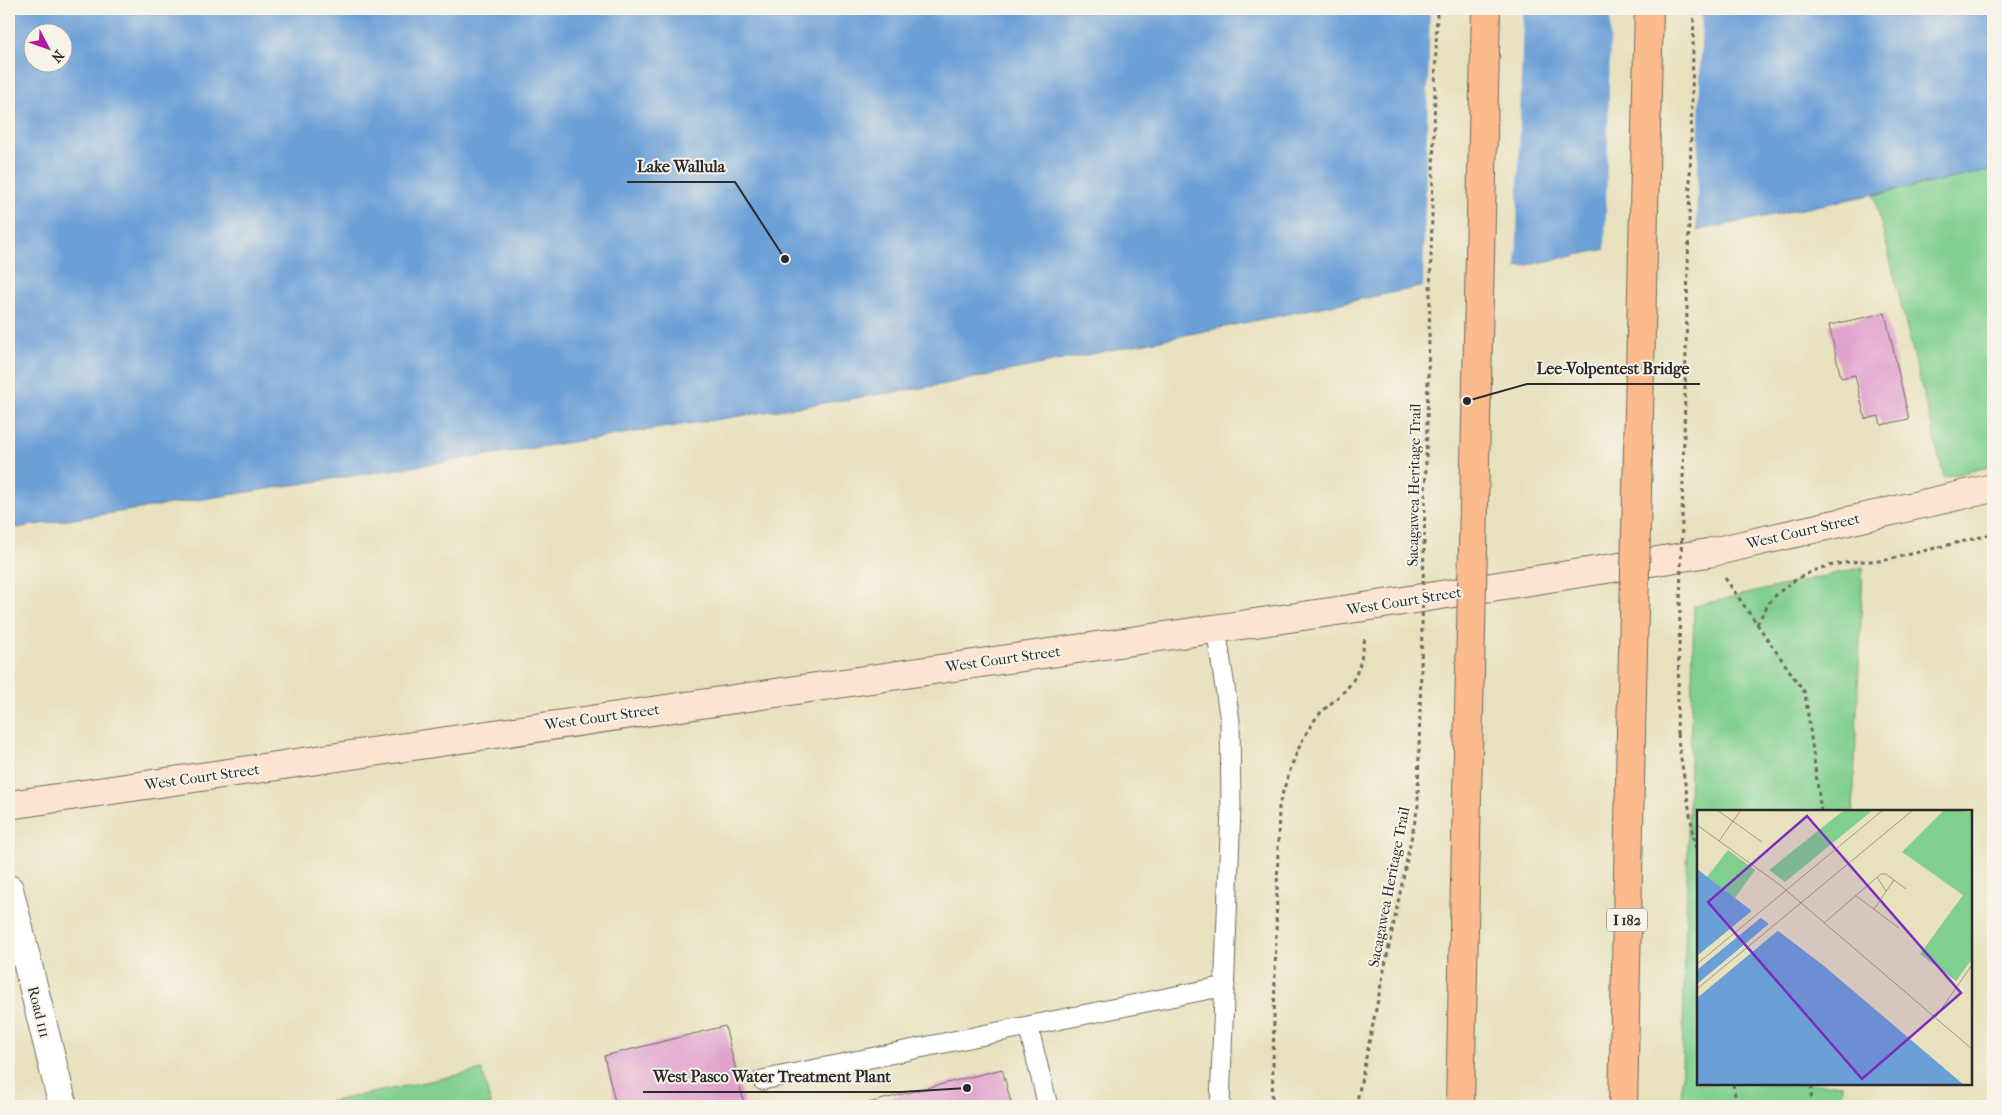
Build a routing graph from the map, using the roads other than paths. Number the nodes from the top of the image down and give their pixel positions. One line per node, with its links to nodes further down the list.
1 (1486, 9): 13 (highway, bridge)
2 (1649, 9): 14 (highway, I 182, bridge)
3 (1993, 488): 4 (main road, West Court Street)
4 (1216, 628): 5 (main road, West Court Street); 7 (lane)
5 (9, 805)
6 (9, 889): 10 (street, Road 111)
7 (1225, 986): 8 (lane); 12 (lane)
8 (1028, 1026): 9 (lane); 11 (lane)
9 (762, 1080)
10 (63, 1106)
11 (1048, 1106)
12 (1220, 1106)
13 (1460, 1106)
14 (1623, 1106)

